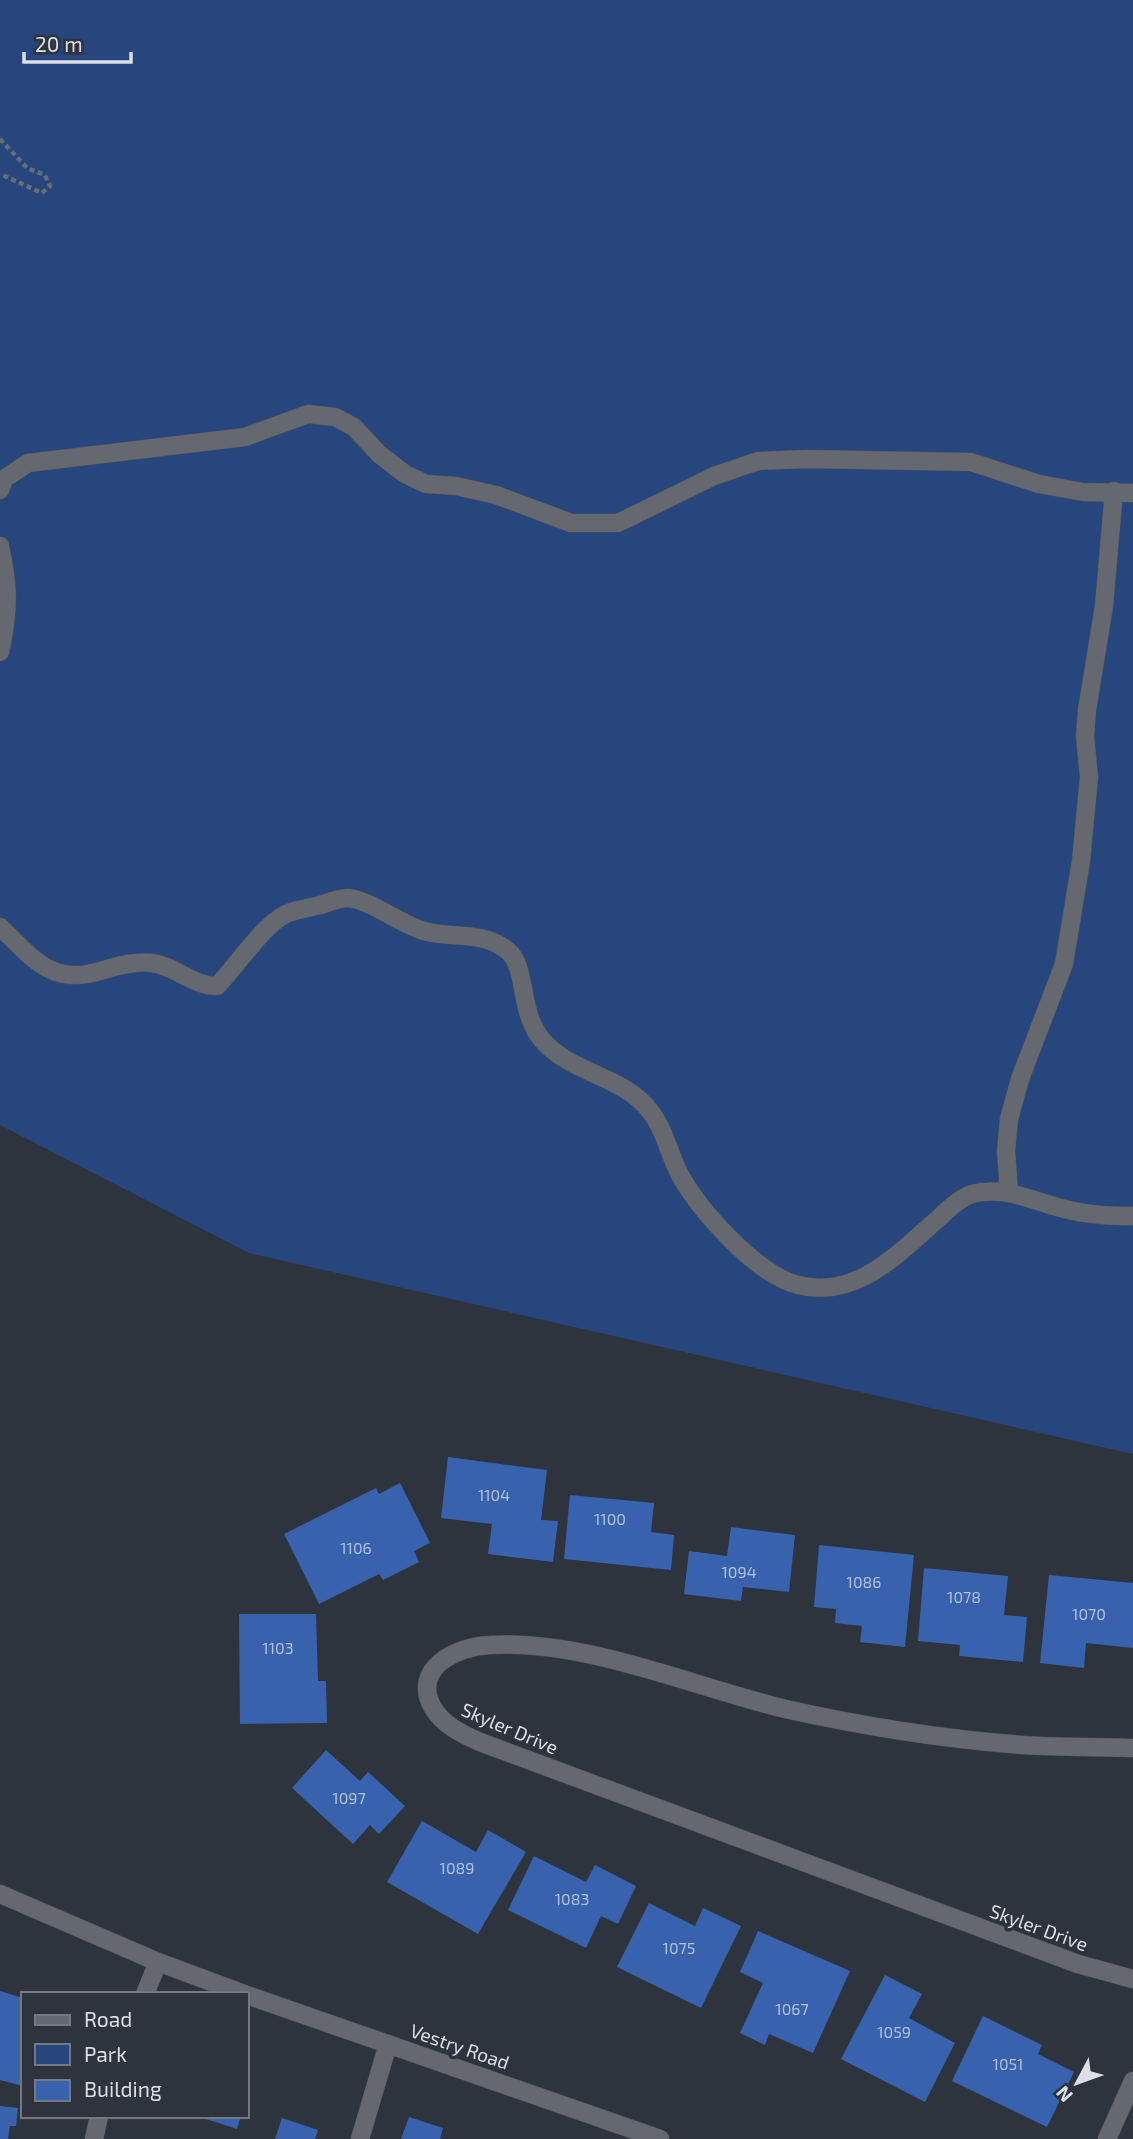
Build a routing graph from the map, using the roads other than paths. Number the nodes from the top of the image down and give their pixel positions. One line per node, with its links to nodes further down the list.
1 (0, 490): 2 (street)
2 (1114, 491): 3 (street); 7 (street)
3 (1133, 493)
4 (0, 546): 5 (street)
5 (0, 652)
6 (0, 927): 7 (street)
7 (1009, 1192): 8 (street)
8 (1133, 1216)
9 (1133, 1748): 12 (street, Skyler Drive)
10 (0, 1894): 11 (street, Vestry Road)
11 (158, 1962): 13 (street); 14 (street, Vestry Road)
12 (1133, 1979)
13 (146, 1992)
14 (240, 1992)
15 (248, 1995): 16 (street, Vestry Road)
16 (388, 2044): 19 (street, Vestry Road); 21 (street)
17 (1133, 2081): 23 (street)
18 (99, 2118): 20 (street)
19 (619, 2131): 22 (street, Vestry Road)
20 (94, 2139)
21 (360, 2139)
22 (660, 2139)
23 (1107, 2139)

